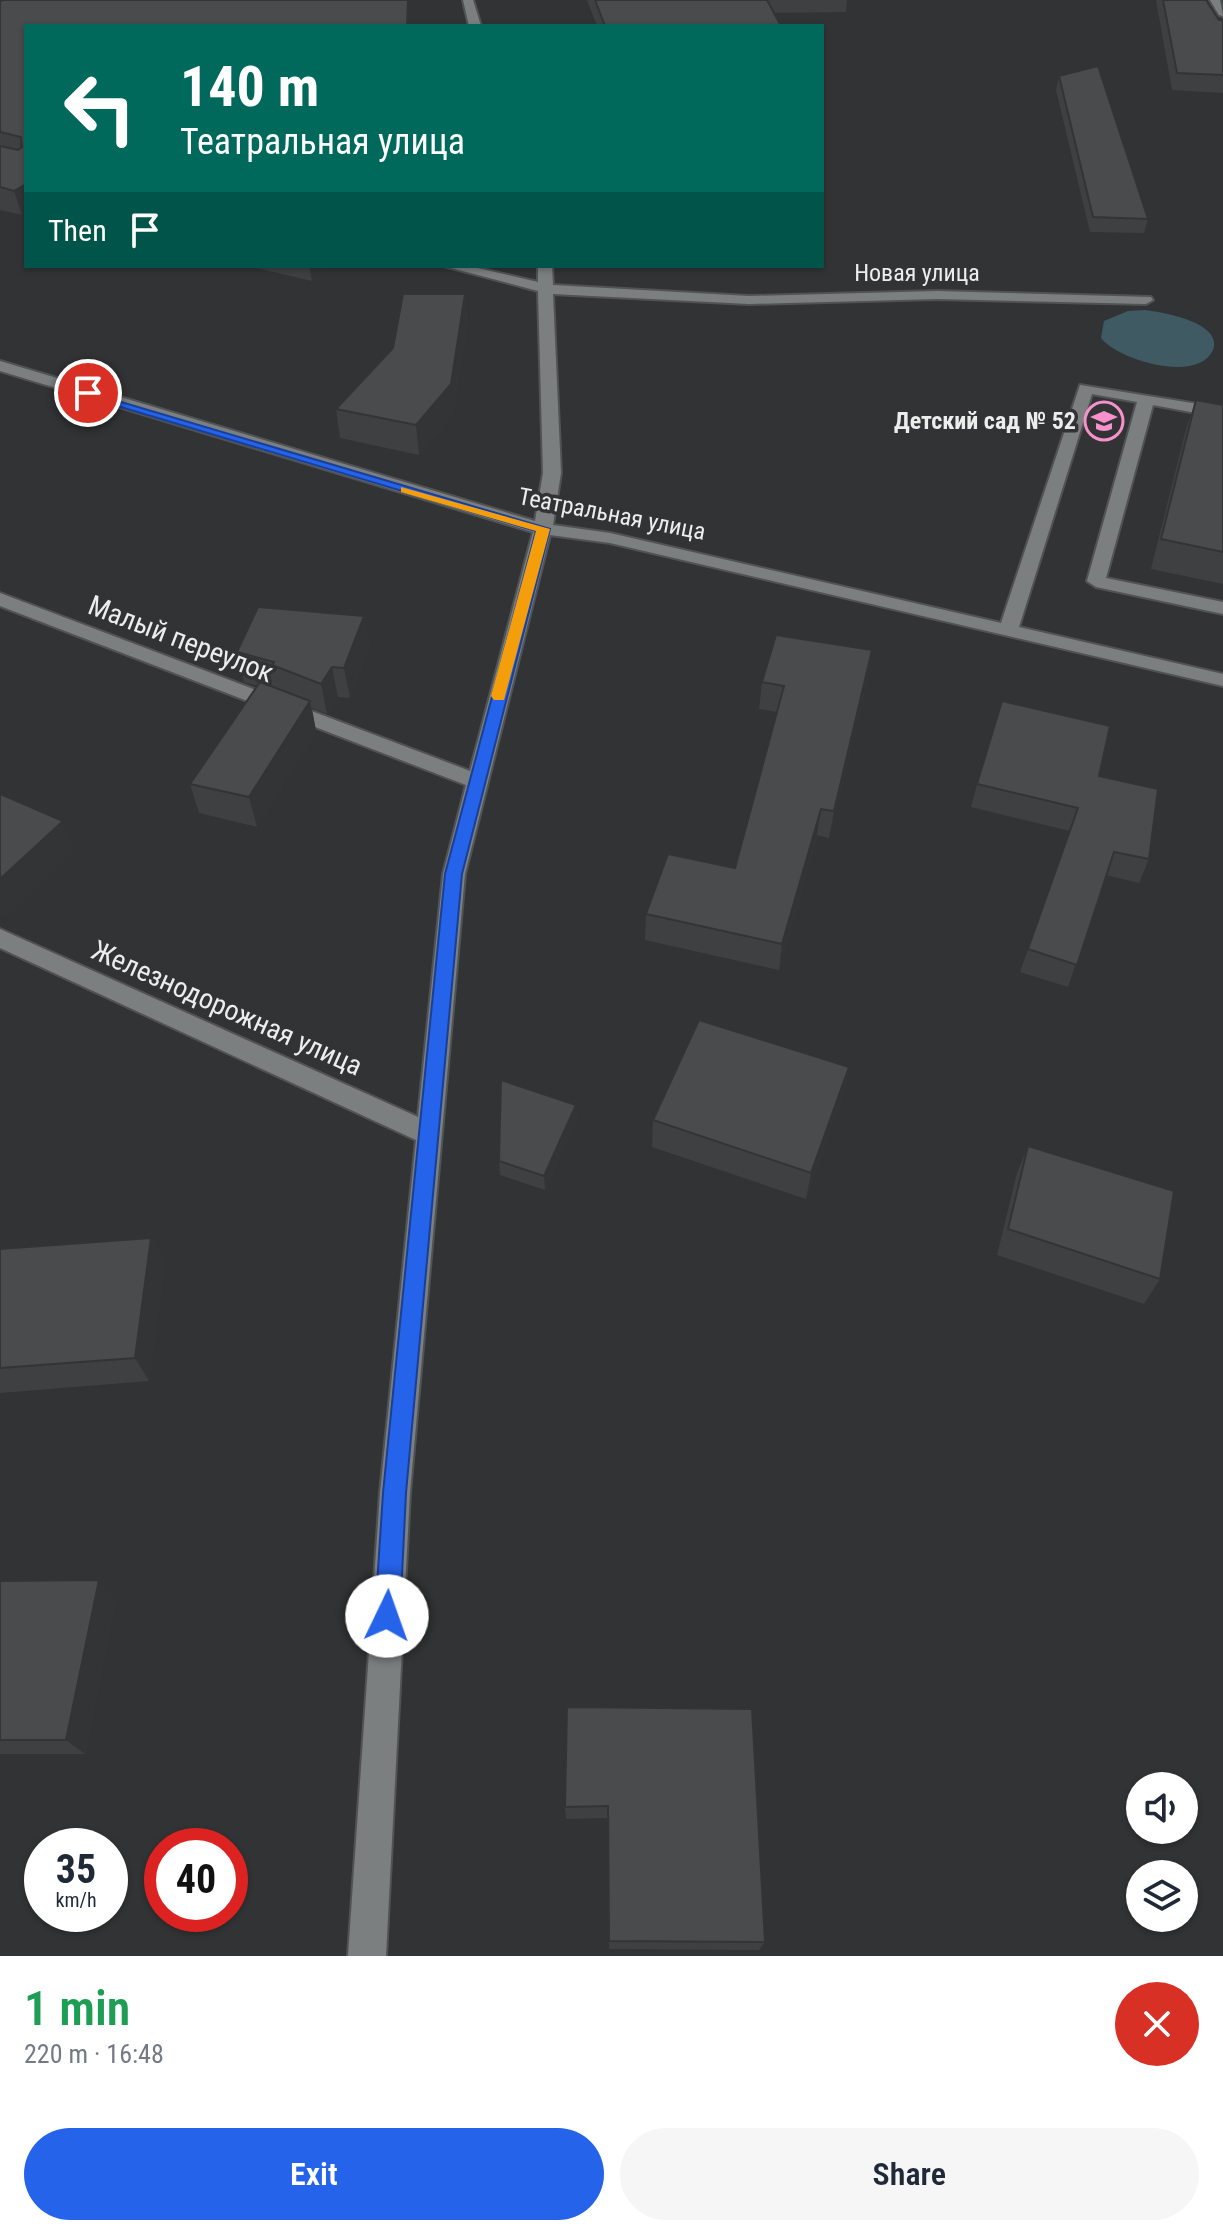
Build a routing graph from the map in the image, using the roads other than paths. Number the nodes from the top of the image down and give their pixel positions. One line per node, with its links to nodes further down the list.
1 (468, 0): 4 (street)
2 (1215, 0): 3 (street)
3 (1223, 13)
4 (474, 24)
5 (459, 268): 7 (street, Новая улица)
6 (545, 268): 7 (street)
7 (547, 289): 8 (street, Новая улица); 12 (street)
8 (1146, 300)
9 (0, 366): 12 (street, Театральная улица)
10 (1146, 399): 11 (street); 14 (street); 15 (street)
11 (1223, 413)
12 (543, 529): 15 (street, Театральная улица); 17 (street)
13 (0, 599): 17 (street, Малый переулок)
14 (1223, 608)
15 (1008, 632): 16 (street, Театральная улица)
16 (1223, 680)
17 (476, 781): 19 (street)
18 (0, 938): 19 (street, Железнодорожная улица)
19 (429, 1134): 20 (street)
20 (367, 1956)

